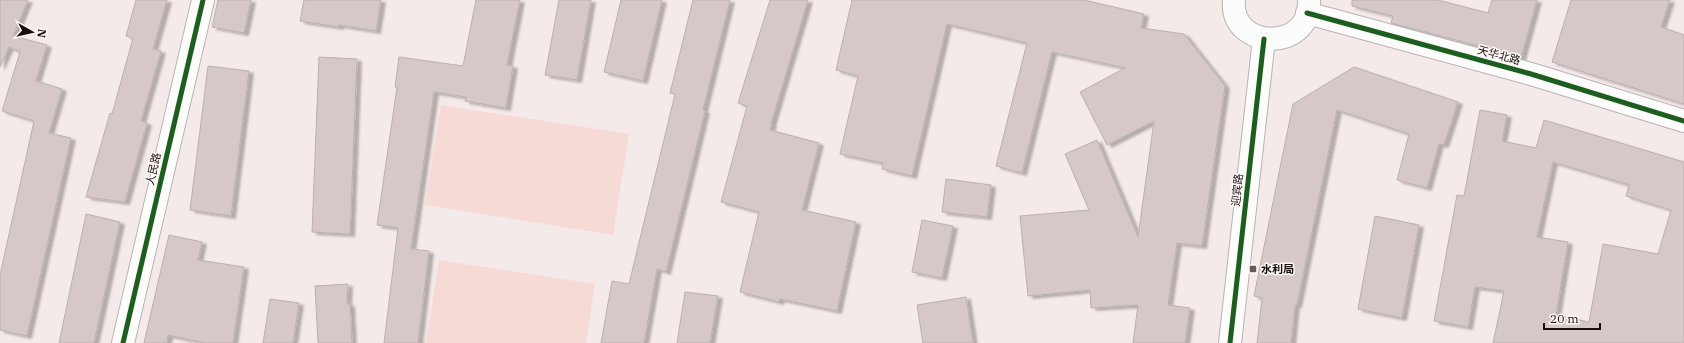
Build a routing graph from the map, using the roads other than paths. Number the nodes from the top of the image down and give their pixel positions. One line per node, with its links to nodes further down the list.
1 (203, 0): 6 (street, 人民路)
2 (1234, 0): 4 (street)
3 (1308, 6): 4 (street); 5 (street, 天华北路)
4 (1264, 39): 7 (street, 迎宾路)
5 (1684, 121)
6 (123, 343)
7 (1230, 343)

